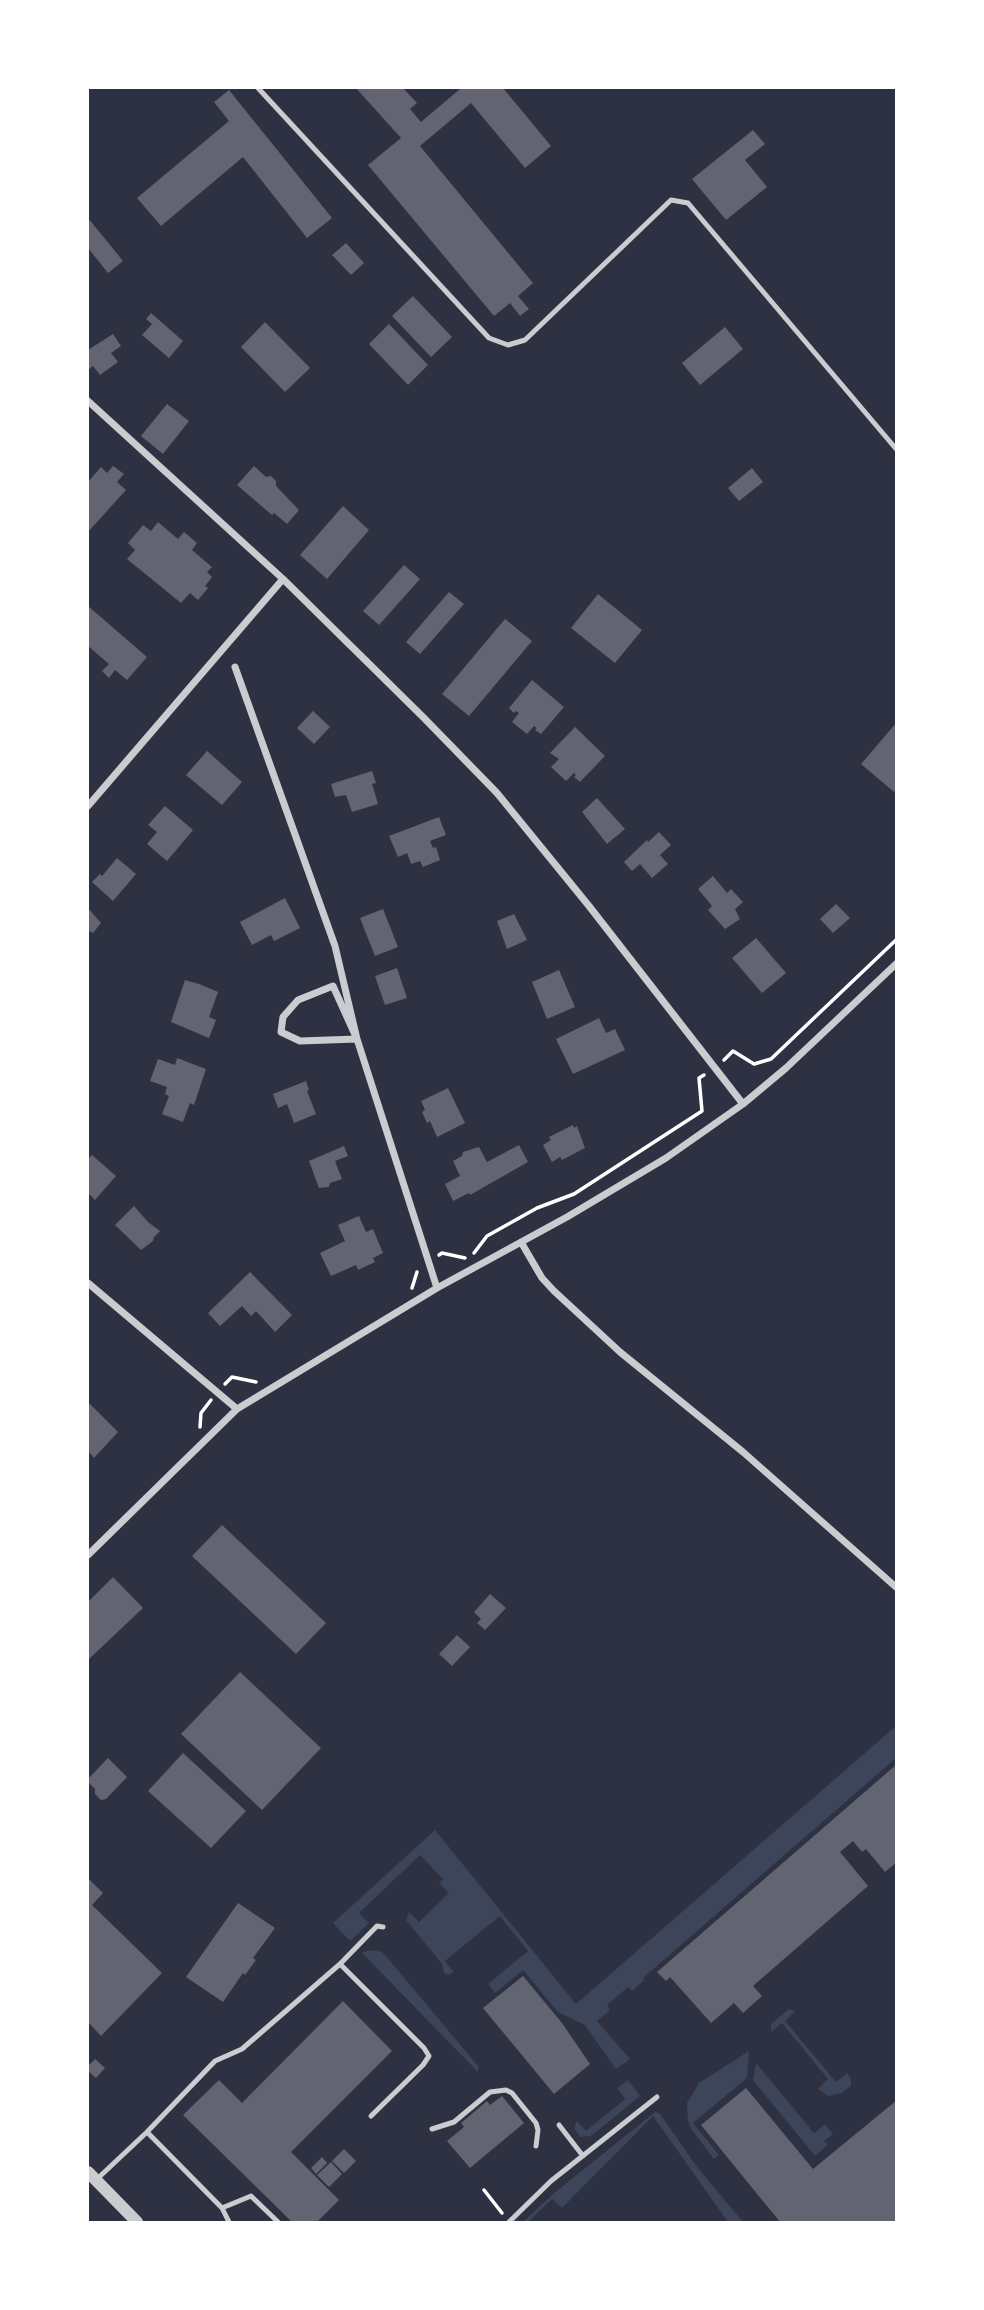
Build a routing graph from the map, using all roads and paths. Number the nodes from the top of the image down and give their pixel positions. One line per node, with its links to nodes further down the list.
1 (258, 88): 3 (lane)
2 (88, 401): 4 (street)
3 (897, 450)
4 (283, 579): 6 (street); 10 (street)
5 (235, 667): 9 (street)
6 (88, 806)
7 (897, 939): 10 (path)
8 (897, 963): 11 (street)
9 (357, 1039): 9 (street); 13 (street)
10 (715, 1068): 11 (street); 13 (path)
11 (743, 1104): 12 (street)
12 (521, 1242): 15 (street); 22 (street)
13 (428, 1261): 15 (street); 16 (path)
14 (88, 1283): 18 (street)
15 (437, 1288): 19 (street)
16 (402, 1294)
17 (256, 1382): 18 (path)
18 (217, 1392): 19 (street); 20 (path)
19 (237, 1409): 21 (street)
20 (200, 1433)
21 (88, 1555)
22 (897, 1588)
23 (383, 1927): 24 (lane)
24 (340, 1964): 26 (lane); 29 (lane)
25 (657, 2097): 31 (lane)
26 (371, 2116)
27 (559, 2125): 31 (lane)
28 (432, 2129): 30 (lane)
29 (147, 2132): 32 (lane); 34 (lane)
30 (536, 2146)
31 (583, 2156): 38 (lane)
32 (92, 2176): 35 (street)
33 (484, 2190): 38 (path)
34 (222, 2208): 36 (lane); 37 (lane)
35 (137, 2222)
36 (229, 2222)
37 (278, 2222)
38 (510, 2222)

